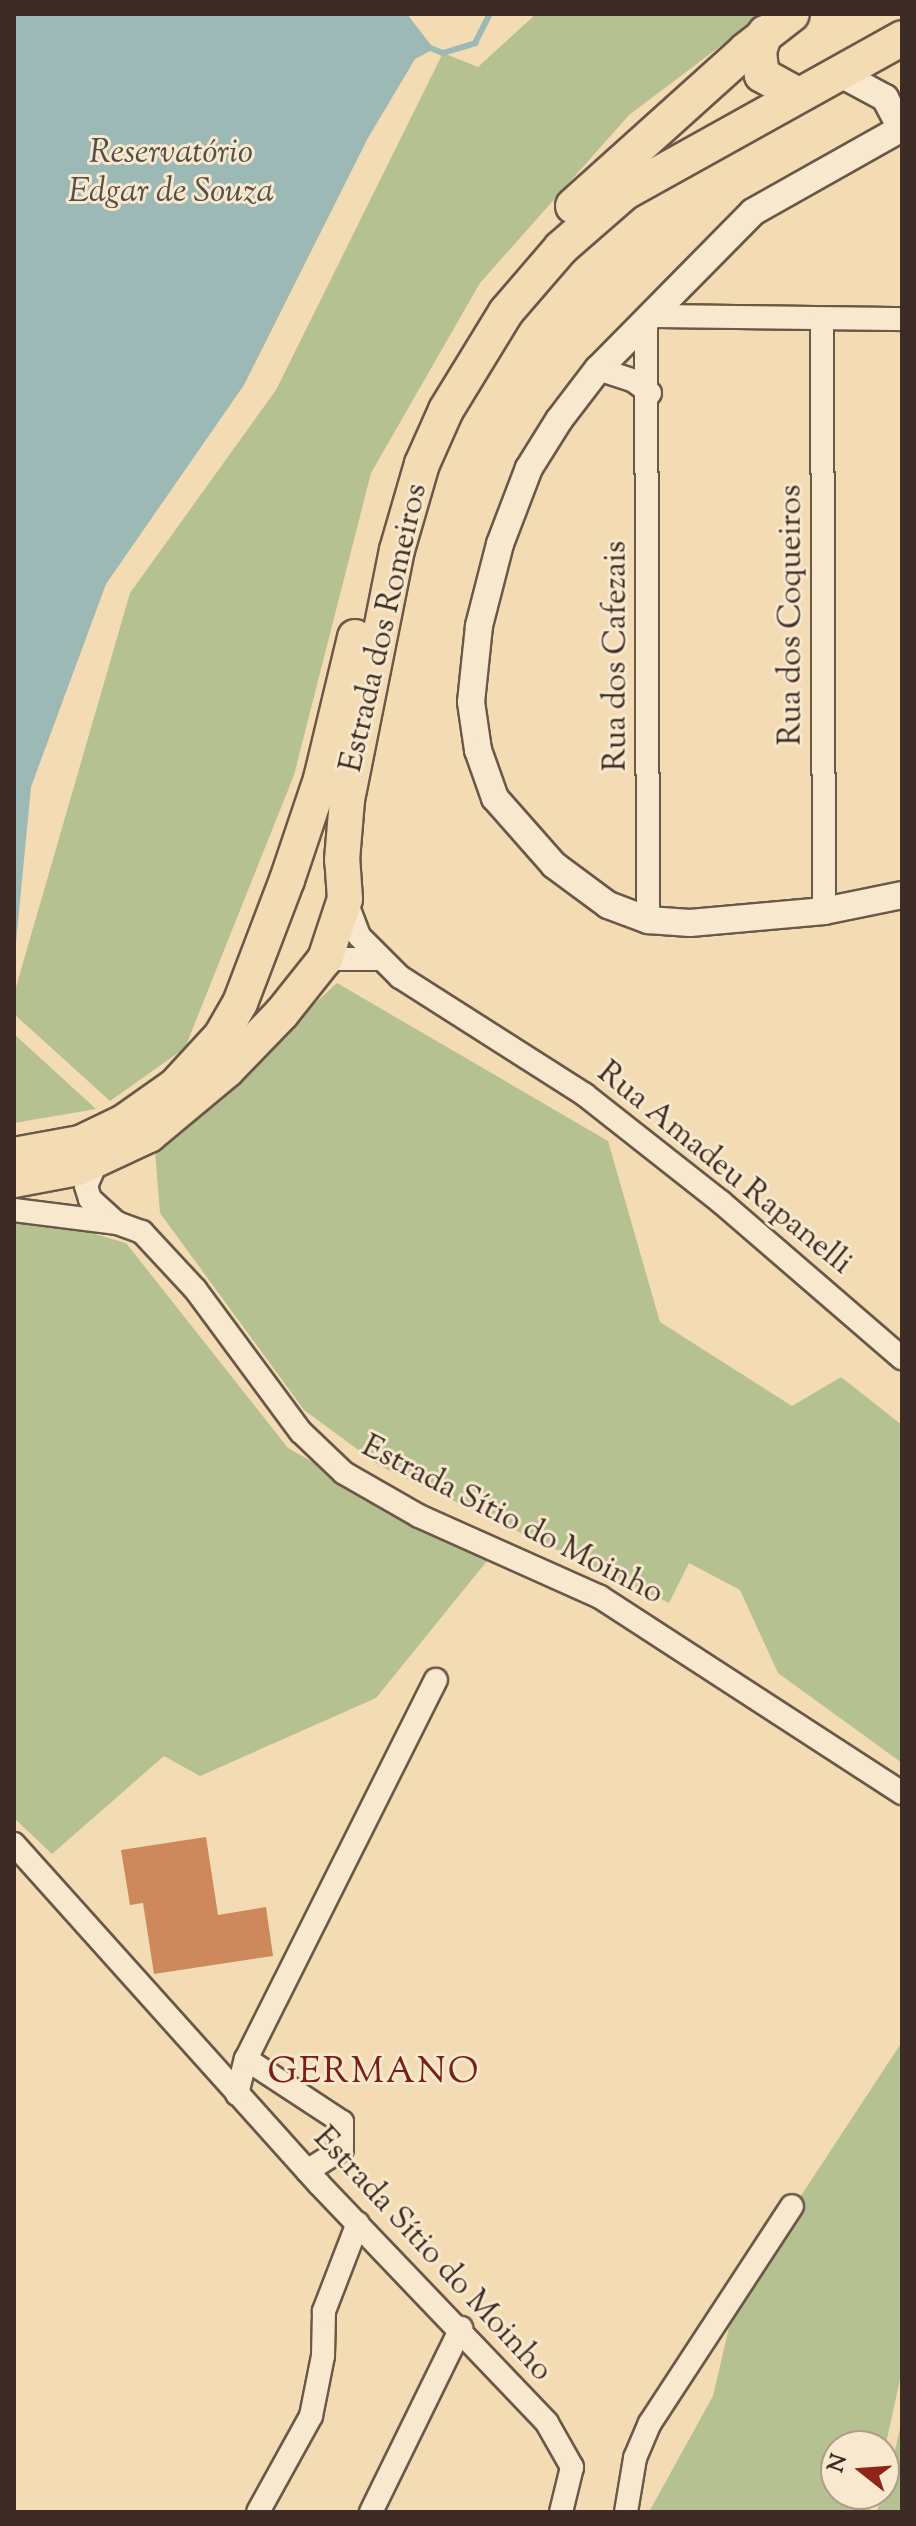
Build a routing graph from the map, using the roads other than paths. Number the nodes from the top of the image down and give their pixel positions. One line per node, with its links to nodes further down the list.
1 (779, 24): 4 (main road); 12 (main road, Estrada dos Romeiros)
2 (890, 32): 3 (main road, Estrada dos Romeiros); 5 (street)
3 (837, 72): 4 (main road, Estrada dos Romeiros); 5 (street)
4 (796, 94): 13 (main road, Estrada dos Romeiros)
5 (885, 98): 6 (street)
6 (901, 128): 7 (street)
7 (647, 317): 8 (street); 10 (street); 11 (street, Rua dos Cafezais)
8 (822, 319): 9 (street); 15 (street, Rua dos Coqueiros)
9 (902, 319)
10 (598, 369): 11 (street); 16 (street)
11 (650, 393): 16 (street, Rua dos Cafezais)
12 (287, 880): 13 (main road); 17 (main road, Estrada dos Romeiros)
13 (345, 895): 18 (street, Rua Amadeu Rapanelli); 19 (main road, Estrada dos Romeiros)
14 (902, 895): 15 (street)
15 (824, 911): 16 (street)
16 (648, 920)
17 (268, 933): 19 (main road); 20 (main road, Estrada dos Romeiros)
18 (378, 959): 19 (street); 27 (street, Rua Amadeu Rapanelli)
19 (322, 963): 21 (main road, Estrada dos Romeiros)
20 (30, 1153): 22 (main road, Estrada dos Romeiros)
21 (87, 1165): 23 (main road, Estrada dos Romeiros); 24 (street); 26 (street)
22 (14, 1168)
23 (14, 1180)
24 (14, 1203)
25 (14, 1210): 26 (street, Estrada Sítio do Moinho)
26 (117, 1223): 29 (street, Estrada Sítio do Moinho)
27 (902, 1358)
28 (436, 1680): 31 (street)
29 (902, 1793)
30 (14, 1844): 32 (street, Estrada Sítio do Moinho)
31 (246, 2059): 32 (street); 33 (street)
32 (237, 2094): 33 (street, Estrada Sítio do Moinho)
33 (307, 2171): 35 (street, Estrada Sítio do Moinho)
34 (792, 2206): 40 (street)
35 (358, 2223): 36 (street, Estrada Sítio do Moinho); 37 (street)
36 (461, 2328): 38 (street); 39 (street, Estrada Sítio do Moinho)
37 (258, 2512)
38 (371, 2512)
39 (561, 2512)
40 (626, 2512)

